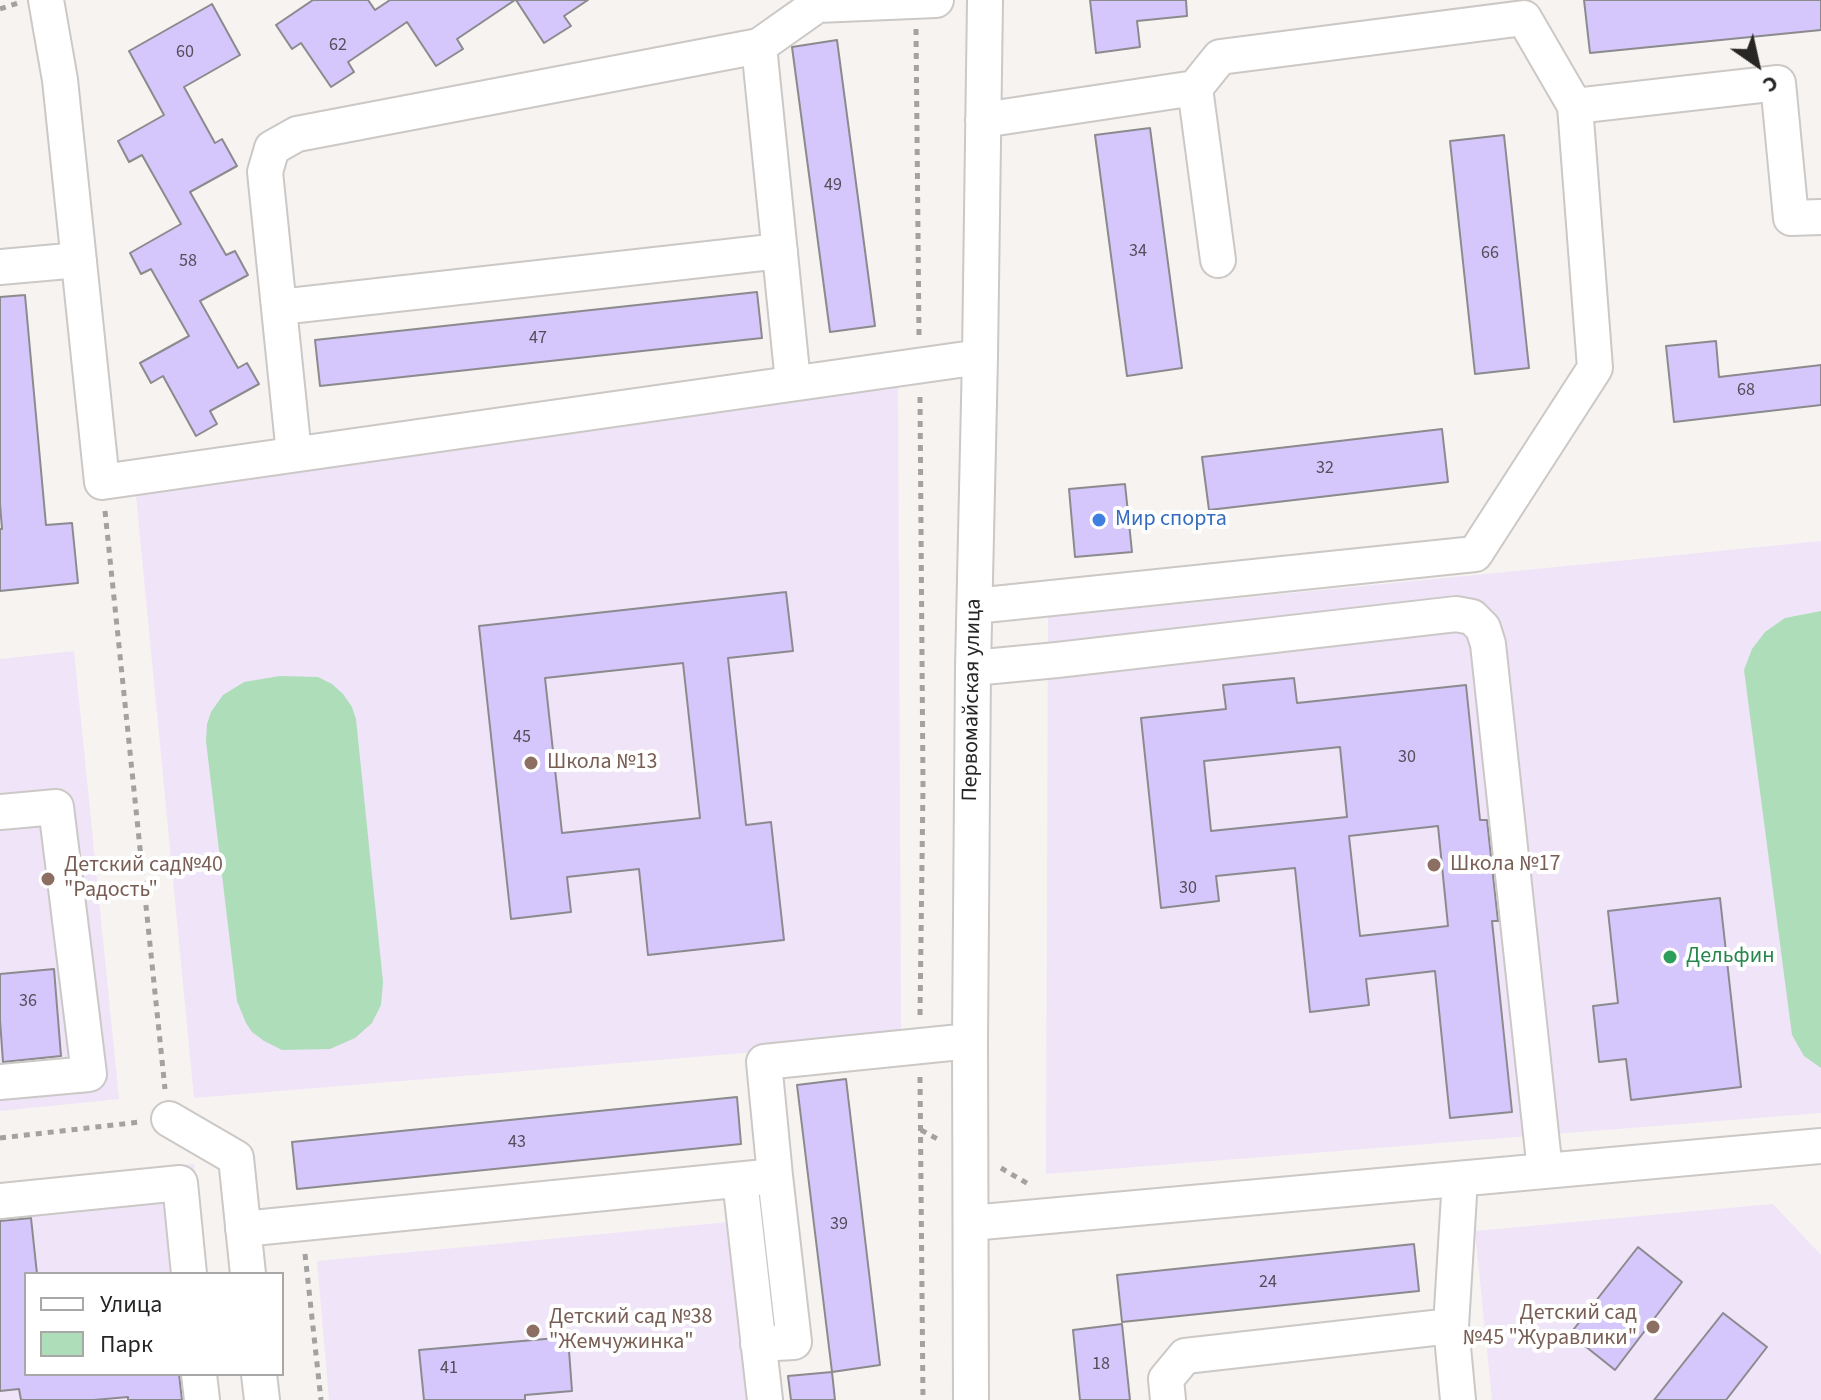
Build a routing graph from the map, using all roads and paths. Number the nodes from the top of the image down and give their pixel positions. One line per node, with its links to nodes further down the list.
1 (46, 0): 10 (street)
2 (985, 0): 7 (street, Первомайская улица)
3 (926, 1): 4 (street); 15 (path)
4 (759, 46): 9 (street); 13 (street)
5 (1195, 88): 6 (street); 7 (street); 11 (street)
6 (1575, 106): 8 (street); 19 (street)
7 (983, 120): 14 (street, Первомайская улица)
8 (1821, 217)
9 (780, 251): 13 (street); 16 (street)
10 (79, 260): 12 (street); 18 (street)
11 (1218, 260)
12 (0, 267)
13 (280, 307): 17 (street)
14 (980, 357): 15 (street); 19 (street, Первомайская улица)
15 (920, 365): 16 (street); 23 (path)
16 (793, 382): 17 (street)
17 (294, 454): 18 (street)
18 (102, 482): 25 (path)
19 (975, 606): 20 (street, Первомайская улица)
20 (973, 668): 22 (street, Первомайская улица); 29 (street)
21 (0, 812): 24 (street)
22 (970, 1041): 23 (street); 36 (street, Первомайская улица)
23 (920, 1046): 30 (street); 48 (path)
24 (0, 1082)
25 (169, 1119): 26 (path); 37 (street)
26 (0, 1138)
27 (1821, 1146): 29 (street)
28 (993, 1163): 33 (path)
29 (1545, 1171): 31 (street)
30 (775, 1176): 32 (street); 41 (street)
31 (1460, 1179): 36 (street); 40 (street)
32 (740, 1180): 35 (street); 41 (street)
33 (1034, 1187)
34 (0, 1201): 38 (street)
35 (302, 1223): 37 (street); 46 (path)
36 (971, 1223): 49 (street, Первомайская улица)
37 (243, 1229): 39 (street)
38 (189, 1272)
39 (248, 1272)
40 (1451, 1326): 50 (street); 51 (street)
41 (758, 1344): 47 (street)
42 (199, 1376): 44 (street)
43 (259, 1376): 45 (street)
44 (202, 1400)
45 (262, 1400)
46 (321, 1400)
47 (765, 1400)
48 (923, 1400)
49 (971, 1400)
50 (1168, 1400)
51 (1458, 1400)

